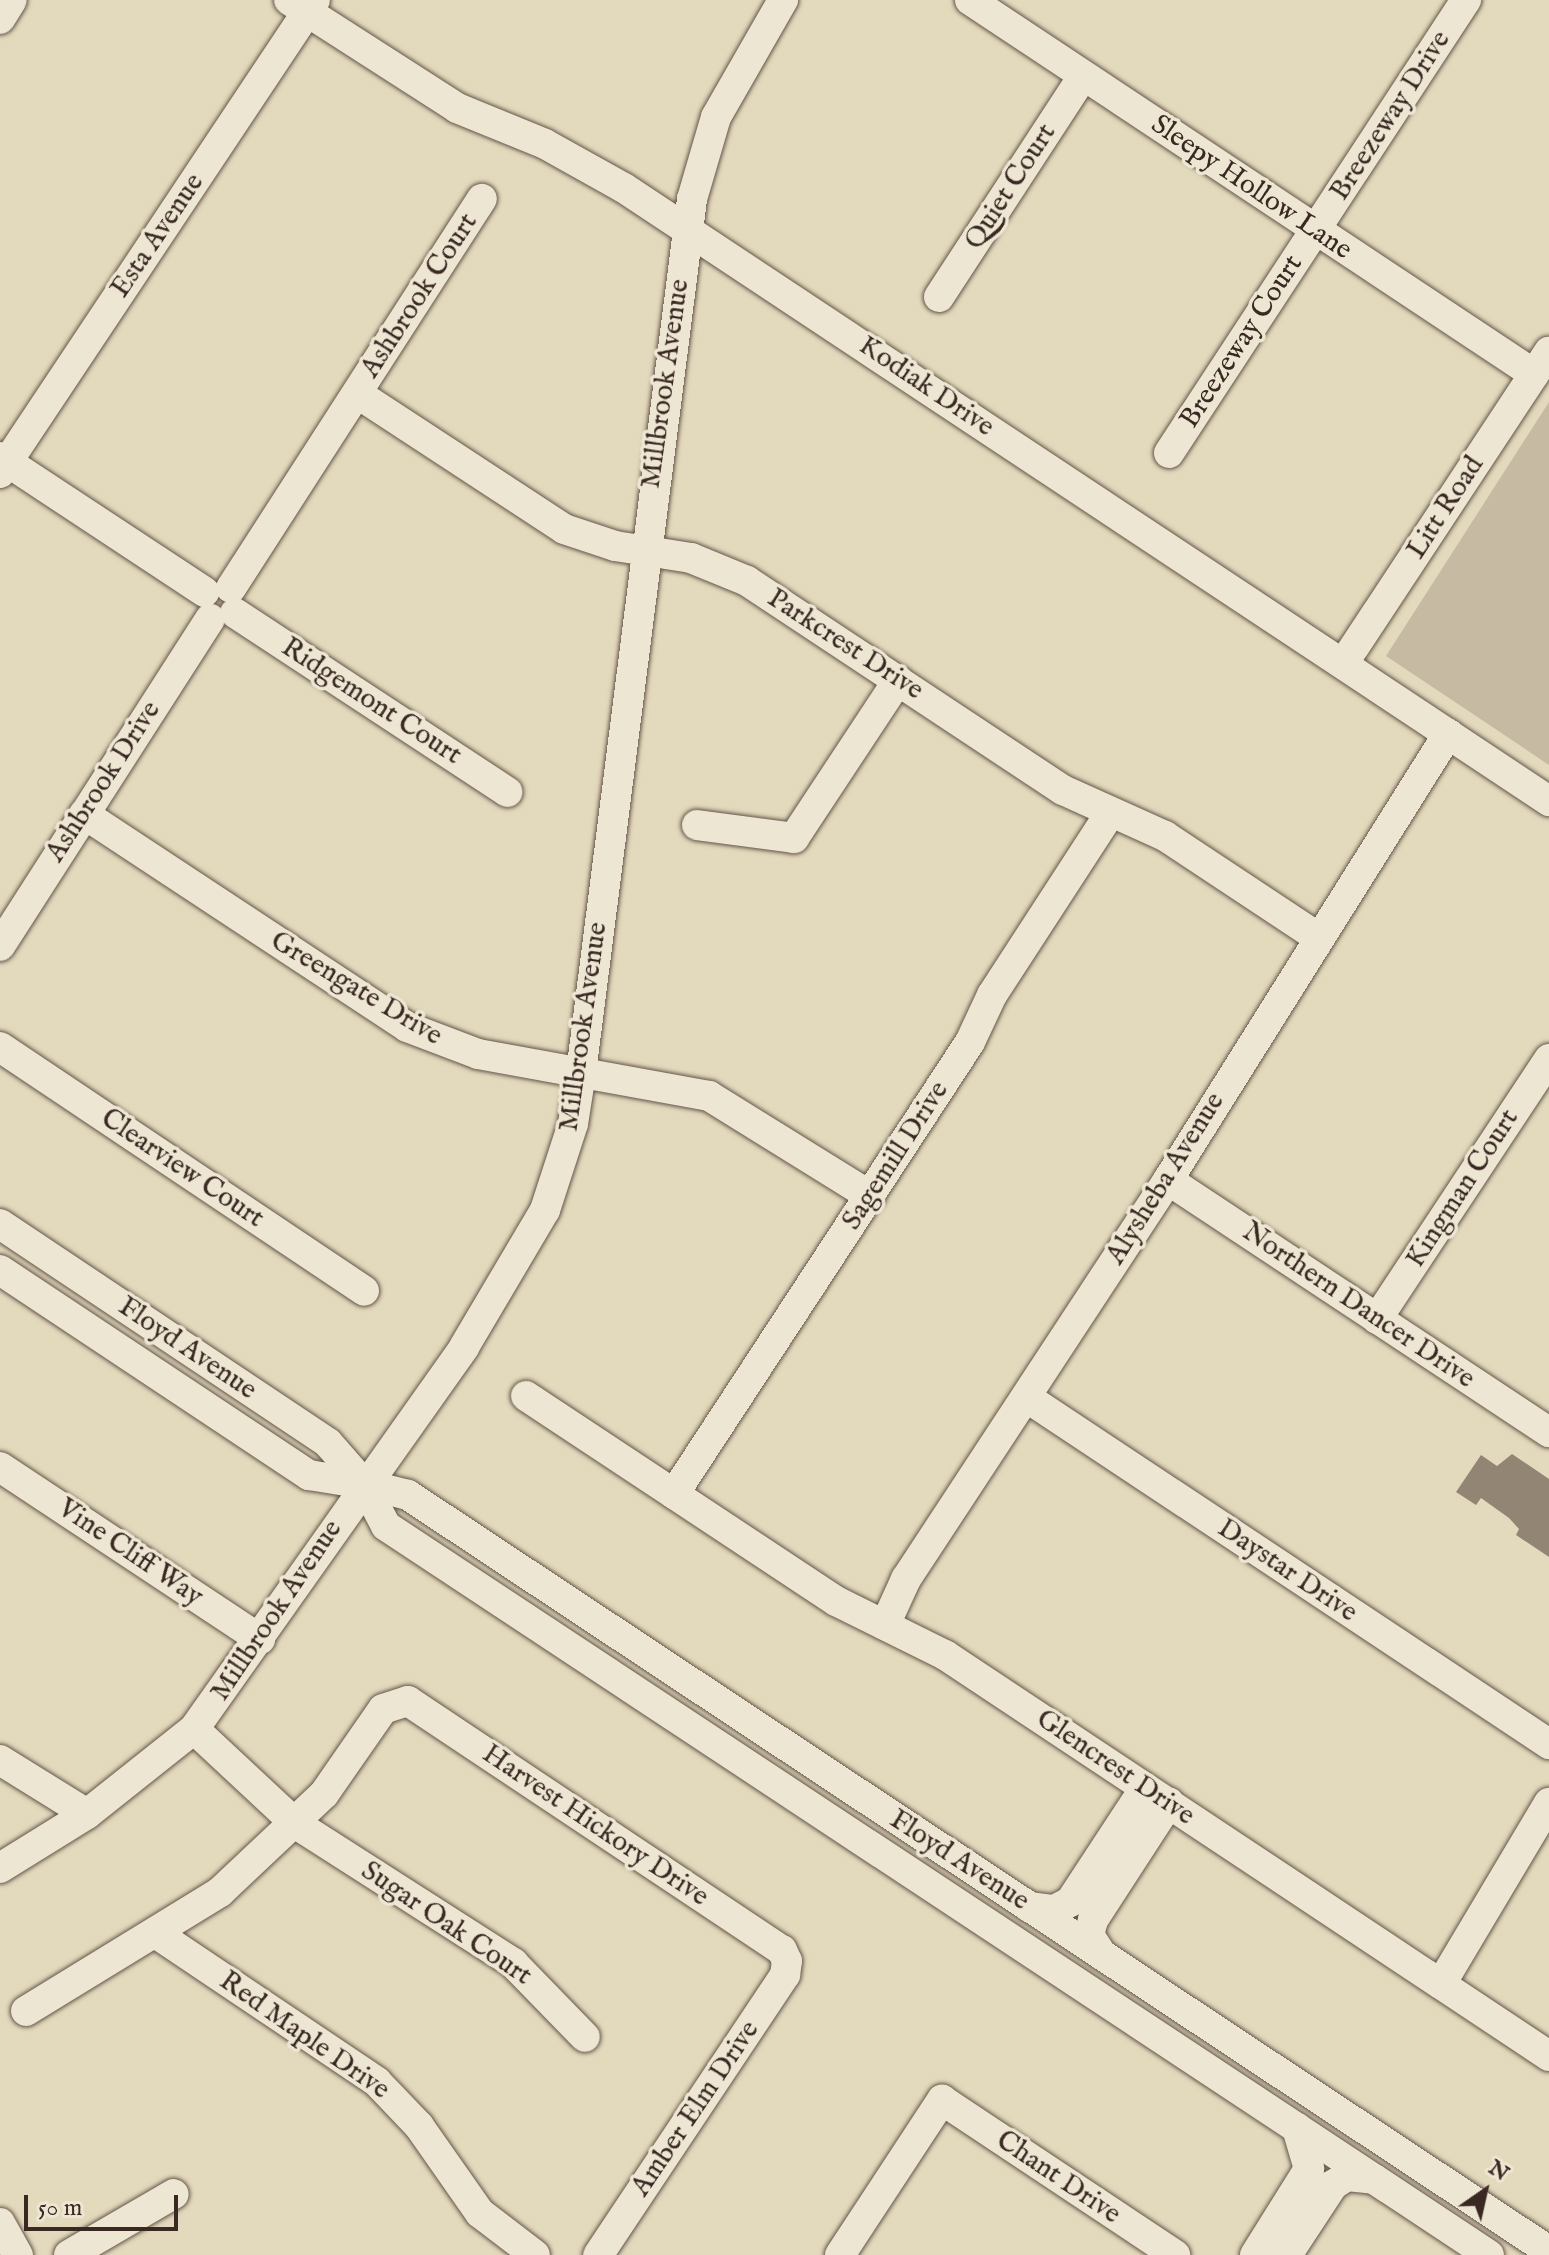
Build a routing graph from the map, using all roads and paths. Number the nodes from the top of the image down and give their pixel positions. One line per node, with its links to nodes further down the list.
1 (12, 0): 6 (street)
2 (783, 0): 10 (street, Millbrook Avenue)
3 (970, 0): 7 (street, Sleepy Hollow Lane)
4 (1466, 0): 9 (street, Breezeway Drive)
5 (304, 4): 10 (street, Kodiak Drive); 15 (street, Esta Avenue)
6 (0, 19)
7 (1083, 76): 9 (street, Sleepy Hollow Lane); 11 (street, Quiet Court)
8 (482, 199): 13 (street, Ashbrook Court)
9 (1315, 231): 12 (street, Sleepy Hollow Lane); 14 (street, Breezeway Court)
10 (688, 232): 16 (street, Millbrook Avenue); 18 (street, Kodiak Drive)
11 (939, 297)
12 (1542, 363): 18 (street, Litt Road)
13 (358, 394): 16 (street, Parkcrest Drive); 17 (street, Ashbrook Drive)
14 (1169, 453)
15 (2, 464): 17 (street, Ridgemont Court)
16 (643, 551): 19 (street, Parkcrest Drive); 30 (street, Millbrook Avenue)
17 (220, 603): 21 (street, Ridgemont Court); 24 (street, Ashbrook Drive)
18 (1343, 664): 20 (street, Kodiak Drive)
19 (898, 680): 23 (street, Parkcrest Drive); 25 (street)
20 (1448, 734): 22 (street, Kodiak Drive); 26 (street, Alysheba Avenue)
21 (507, 792)
22 (1549, 801)
23 (1110, 813): 26 (street, Parkcrest Drive); 32 (street, Sagemill Drive)
24 (84, 814): 27 (street, Ashbrook Drive); 30 (street, Greengate Drive)
25 (697, 825)
26 (1316, 936): 31 (street, Alysheba Avenue)
27 (0, 946)
28 (0, 1047): 35 (street, Clearview Court)
29 (1549, 1059): 36 (street, Kingman Court)
30 (581, 1073): 32 (street, Greengate Drive); 41 (street, Millbrook Avenue)
31 (1168, 1180): 36 (street, Northern Dancer Drive); 38 (street, Alysheba Avenue)
32 (870, 1196): 42 (street, Sagemill Drive)
33 (0, 1224): 41 (street, Floyd Avenue)
34 (0, 1270): 41 (street, Floyd Avenue)
35 (364, 1291)
36 (1377, 1319): 39 (street, Northern Dancer Drive)
37 (526, 1396): 42 (street, Glencrest Drive)
38 (1026, 1397): 43 (street, Alysheba Avenue); 46 (street, Daystar Drive)
39 (1549, 1432)
40 (0, 1467): 44 (street, Vine Cliff Way)
41 (364, 1484): 44 (street, Millbrook Avenue); 53 (street, Floyd Avenue); 61 (street, Floyd Avenue)
42 (674, 1494): 43 (street, Glencrest Drive)
43 (885, 1625): 48 (street, Glencrest Drive)
44 (260, 1639): 45 (street, Millbrook Avenue)
45 (194, 1729): 50 (street, Millbrook Avenue); 51 (street, Sugar Oak Court)
46 (1549, 1744)
47 (0, 1760): 50 (street)
48 (1157, 1795): 53 (street); 55 (street); 57 (street, Glencrest Drive)
49 (1549, 1803): 57 (street)
50 (87, 1814): 52 (street, Millbrook Avenue)
51 (296, 1824): 54 (street); 56 (street, Harvest Hickory Drive); 59 (street, Sugar Oak Court)
52 (0, 1868)
53 (1029, 1907): 55 (street, Floyd Avenue)
54 (157, 1934): 58 (street); 68 (street, Red Maple Drive)
55 (1102, 1955): 65 (street, Floyd Avenue)
56 (787, 1961): 69 (street, Amber Elm Drive)
57 (1441, 1984): 60 (street, Glencrest Drive)
58 (26, 2011)
59 (585, 2037)
60 (1549, 2056)
61 (1297, 2128): 62 (street, Floyd Avenue); 72 (street)
62 (1374, 2179): 73 (street); 74 (street, Floyd Avenue)
63 (174, 2194): 67 (street)
64 (0, 2223): 66 (street)
65 (1549, 2251)
66 (18, 2255)
67 (69, 2255)
68 (535, 2255)
69 (598, 2255)
70 (840, 2255): 71 (street, Chant Drive)
71 (1175, 2255)
72 (1255, 2255)
73 (1287, 2255)
74 (1489, 2255)

